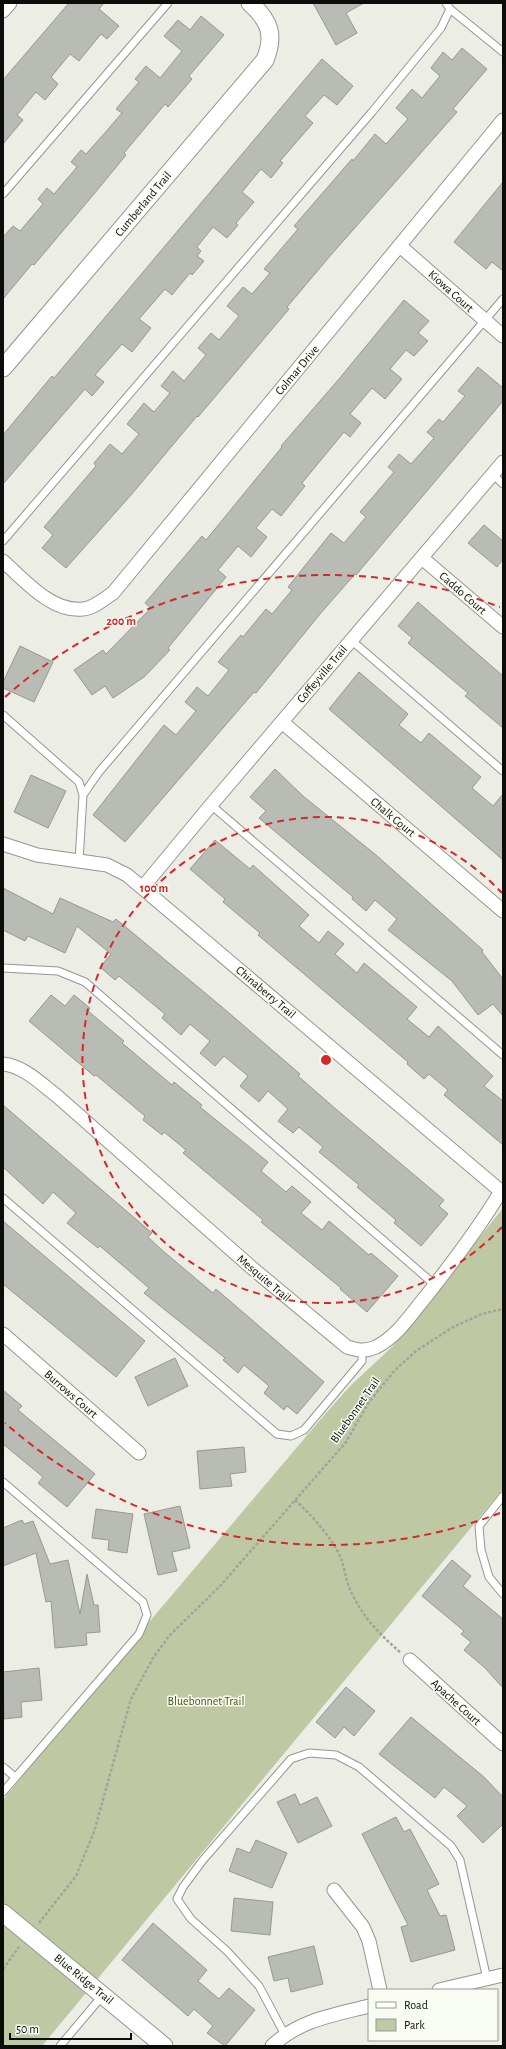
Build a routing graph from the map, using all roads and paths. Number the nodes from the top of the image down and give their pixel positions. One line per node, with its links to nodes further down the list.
1 (10, 3): 5 (street)
2 (168, 3): 8 (lane)
3 (250, 3): 13 (street, Cumberland Trail)
4 (448, 6): 6 (lane); 17 (lane)
5 (3, 11)
6 (503, 52)
7 (503, 120): 9 (street, Colmar Drive)
8 (3, 194)
9 (400, 246): 11 (street, Kiowa Court); 19 (street, Colmar Drive)
10 (503, 299): 11 (lane)
11 (484, 320): 12 (street, Kiowa Court); 25 (lane)
12 (503, 336)
13 (3, 368)
14 (503, 462): 15 (street, Coffeyville Trail)
15 (493, 475): 16 (lane); 18 (street, Coffeyville Trail)
16 (503, 484)
17 (3, 542)
18 (422, 558): 20 (street, Caddo Court); 21 (street, Coffeyville Trail)
19 (3, 561)
20 (503, 627)
21 (351, 640): 23 (street, Coffeyville Trail); 24 (lane)
22 (3, 715): 25 (lane)
23 (282, 722): 26 (street, Coffeyville Trail); 30 (street, Chalk Court)
24 (503, 771)
25 (83, 795): 28 (lane)
26 (211, 805): 29 (street, Coffeyville Trail); 32 (lane)
27 (3, 844): 28 (street, Chinaberry Trail)
28 (79, 861): 29 (street, Chinaberry Trail)
29 (143, 887): 34 (street, Chinaberry Trail)
30 (503, 911)
31 (3, 968): 36 (lane)
32 (503, 1055)
33 (3, 1064): 39 (street, Mesquite Trail)
34 (502, 1191): 36 (street)
35 (3, 1198): 39 (lane)
36 (435, 1285): 39 (street)
37 (503, 1309): 43 (path, Bluebonnet Trail)
38 (3, 1334): 40 (street, Burrows Court)
39 (362, 1351)
40 (139, 1453)
41 (3, 1482): 48 (lane)
42 (503, 1496): 44 (lane)
43 (296, 1500): 45 (path); 52 (path, Bluebonnet Trail)
44 (503, 1594)
45 (410, 1660): 46 (street, Apache Court)
46 (503, 1744)
47 (3, 1767): 48 (lane)
48 (15, 1777): 49 (lane)
49 (3, 1792)
50 (334, 1890): 58 (street)
51 (3, 1912): 60 (street, Blue Ridge Trail)
52 (39, 1922)
53 (18, 1948): 54 (path)
54 (4, 1964): 55 (path)
55 (3, 1969)
56 (503, 1975): 57 (street)
57 (487, 1979): 59 (street); 62 (lane)
58 (380, 1989)
59 (443, 1989)
60 (104, 1994): 63 (lane); 64 (street, Blue Ridge Trail)
61 (368, 2006): 62 (street)
62 (285, 2035): 65 (street)
63 (60, 2046)
64 (164, 2046)
65 (272, 2046)

